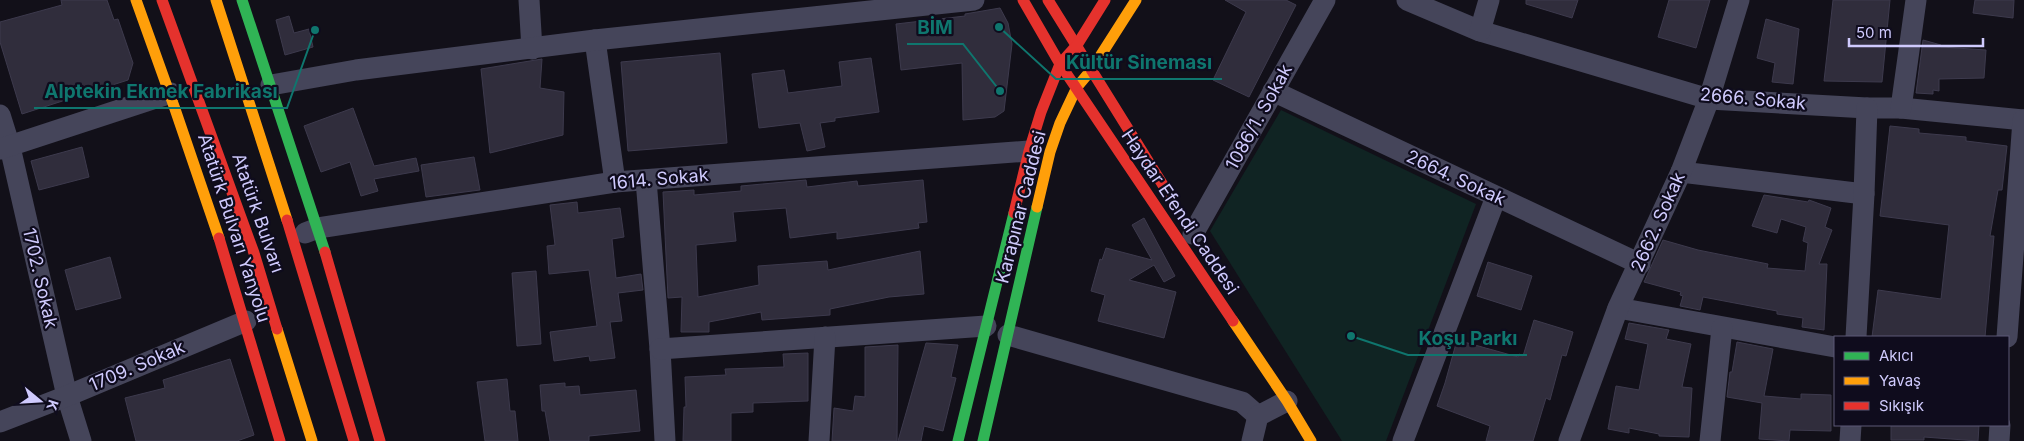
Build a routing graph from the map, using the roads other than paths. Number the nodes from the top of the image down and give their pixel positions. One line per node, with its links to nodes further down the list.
1 (136, 0): 27 (main road, Atatürk Bulvarı Yanyolu)
2 (162, 0): 63 (main road, Atatürk Bulvarı)
3 (216, 0): 19 (main road, Atatürk Bulvarı)
4 (242, 0): 17 (main road)
5 (529, 0): 21 (street)
6 (974, 0): 18 (street)
7 (1024, 0): 22 (main road, Haydar Efendi Caddesi)
8 (1048, 0): 20 (main road, Haydar Efendi Caddesi)
9 (1105, 0): 20 (main road, Karapınar Caddesi)
10 (1136, 0): 23 (main road, Karapınar Caddesi)
11 (1324, 0): 26 (street, 1086/1. Sokak)
12 (1407, 0): 16 (street, 2666. Sokak)
13 (1489, 0): 16 (street)
14 (1739, 0): 28 (street, 2662. Sokak)
15 (1916, 0): 30 (street)
16 (1480, 30): 28 (street, 2666. Sokak)
17 (253, 34): 19 (street); 24 (main road)
18 (595, 40): 21 (street); 37 (street)
19 (230, 42): 43 (main road, Atatürk Bulvarı)
20 (1077, 45): 22 (main road, Karapınar Caddesi); 23 (main road, Haydar Efendi Caddesi)
21 (532, 49): 24 (street)
22 (1060, 64): 25 (main road, Haydar Efendi Caddesi); 34 (main road, Karapınar Caddesi)
23 (1092, 69): 25 (main road, Karapınar Caddesi); 40 (main road, Haydar Efendi Caddesi)
24 (271, 85): 41 (main road)
25 (1077, 87): 49 (main road, Karapınar Caddesi); 56 (main road, Haydar Efendi Caddesi)
26 (1273, 91): 39 (street, 2664. Sokak); 42 (street, 1086/1. Sokak)
27 (171, 93): 33 (street); 46 (main road, Atatürk Bulvarı Yanyolu)
28 (1709, 98): 29 (street, 2666. Sokak); 35 (street, 2662. Sokak)
29 (1866, 108): 30 (street, 2666. Sokak); 38 (street)
30 (1901, 108): 32 (street, 2666. Sokak)
31 (0, 115): 33 (street, 1702. Sokak)
32 (2024, 120): 51 (street)
33 (5, 148): 55 (street, 1702. Sokak)
34 (1029, 151): 36 (street, 1614. Sokak); 47 (main road, Karapınar Caddesi)
35 (1681, 172): 38 (street); 44 (street, 2662. Sokak)
36 (646, 180): 37 (street, 1614. Sokak); 54 (street)
37 (615, 182): 41 (street, 1614. Sokak)
38 (1864, 194): 50 (street)
39 (1496, 197): 44 (street, 2664. Sokak); 72 (street)
40 (1178, 210)
41 (318, 228): 43 (street, 1614. Sokak); 65 (main road)
42 (1193, 234)
43 (293, 237): 64 (main road, Atatürk Bulvarı)
44 (1640, 264): 45 (street, 2662. Sokak)
45 (1618, 308): 48 (street); 73 (street, 2662. Sokak)
46 (246, 320): 55 (street, 1709. Sokak); 62 (main road, Atatürk Bulvarı Yanyolu)
47 (986, 326): 52 (street); 68 (main road, Karapınar Caddesi)
48 (1722, 328): 53 (street); 74 (street)
49 (1008, 335): 57 (street); 69 (main road, Karapınar Caddesi)
50 (1856, 336)
51 (2007, 336)
52 (825, 337): 54 (street); 67 (street)
53 (1834, 347)
54 (660, 349): 66 (street)
55 (67, 396): 58 (street, 1709. Sokak); 61 (street, 1702. Sokak)
56 (1287, 402): 57 (street); 71 (main road, Haydar Efendi Caddesi)
57 (1258, 416): 70 (street)
58 (0, 422)
59 (1851, 426): 75 (street)
60 (2000, 426): 76 (street)
61 (81, 441)
62 (280, 441)
63 (312, 441)
64 (354, 441)
65 (380, 441)
66 (665, 441)
67 (819, 441)
68 (958, 441)
69 (983, 441)
70 (1252, 441)
71 (1311, 441)
72 (1403, 441)
73 (1568, 441)
74 (1710, 441)
75 (1850, 441)
76 (1999, 441)

